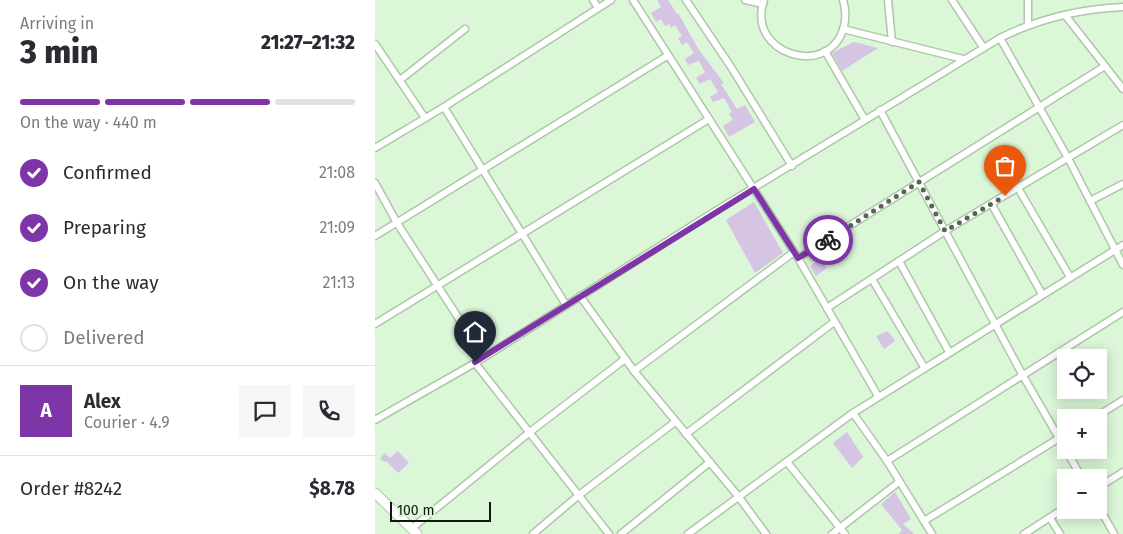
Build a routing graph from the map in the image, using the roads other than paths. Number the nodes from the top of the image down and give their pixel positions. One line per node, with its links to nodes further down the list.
1 (593, 0): 13 (street)
2 (611, 0): 13 (street)
3 (633, 0): 23 (street)
4 (686, 0): 37 (street)
5 (745, 0): 10 (street)
6 (843, 0): 17 (street)
7 (887, 0): 19 (street)
8 (952, 0): 21 (street)
9 (1028, 0): 15 (street)
10 (764, 2): 22 (street)
11 (1111, 4): 12 (street); 14 (street)
12 (1123, 7)
13 (598, 8): 28 (street)
14 (1065, 15): 15 (street); 25 (street)
15 (1028, 24): 18 (street)
16 (465, 29): 26 (street)
17 (843, 30): 19 (street); 22 (street)
18 (1000, 38): 21 (street); 29 (street)
19 (892, 42): 24 (street)
20 (375, 44): 26 (street)
21 (983, 47): 24 (street)
22 (825, 51): 33 (street)
23 (667, 56): 32 (street); 38 (street)
24 (963, 59): 30 (street)
25 (1105, 66): 27 (street); 29 (street)
26 (400, 80): 31 (street)
27 (1123, 89)
28 (444, 107): 31 (street); 38 (street)
29 (1040, 109): 36 (street); 39 (street)
30 (880, 110): 33 (street); 39 (street)
31 (425, 118): 35 (street)
32 (709, 119): 43 (street); 48 (street)
33 (865, 120): 37 (street)
34 (1123, 125): 36 (street)
35 (375, 148)
36 (1068, 158): 42 (street); 44 (street)
37 (792, 166): 43 (street)
38 (484, 169): 46 (street); 48 (street)
39 (919, 182): 47 (street); 53 (street)
40 (375, 183): 46 (street)
41 (1123, 184): 44 (street)
42 (1018, 188): 45 (street); 56 (street)
43 (754, 189): 52 (street); 60 (street)
44 (1090, 201): 51 (street)
45 (992, 205): 47 (street); 59 (street)
46 (397, 223): 49 (street); 58 (street)
47 (945, 231): 54 (street); 65 (street)
48 (523, 234): 58 (street); 61 (street)
49 (375, 236)
50 (1123, 245): 51 (street)
51 (1114, 250): 55 (street); 56 (street)
52 (794, 252): 53 (street); 72 (street)
53 (798, 258): 62 (street)
54 (899, 261): 57 (street); 67 (street)
55 (1123, 266)
56 (1070, 277): 59 (street)
57 (872, 279): 62 (street); 71 (street)
58 (437, 286): 66 (street); 68 (street)
59 (1043, 294): 65 (street)
60 (580, 296): 61 (street); 69 (street)
61 (566, 305): 68 (street)
62 (827, 308): 64 (street)
63 (1123, 312): 73 (street)
64 (834, 322): 74 (street); 81 (street)
65 (995, 323): 67 (street); 73 (street)
66 (375, 324)
67 (949, 352): 71 (street)
68 (483, 356): 70 (street)
69 (625, 359): 72 (street); 80 (street)
70 (475, 362): 78 (street); 80 (street)
71 (925, 367): 74 (street)
72 (634, 371): 79 (street)
73 (1022, 374): 82 (street); 84 (street)
74 (878, 396): 77 (street)
75 (1123, 400): 76 (street)
76 (1107, 410)
77 (853, 413): 84 (street); 86 (street)
78 (375, 420)
79 (675, 422): 81 (street); 91 (street)
80 (530, 432): 91 (street); 98 (street)
81 (686, 434): 85 (street)
82 (1057, 435)
83 (1057, 439): 96 (street)
84 (887, 461): 88 (street)
85 (710, 462): 92 (street); 101 (street)
86 (787, 462): 92 (street); 97 (street)
87 (1123, 472): 89 (street)
88 (899, 482): 96 (street); 97 (street)
89 (1107, 482)
90 (375, 493): 98 (street)
91 (579, 495): 99 (street); 100 (street)
92 (738, 496): 102 (street); 103 (street)
93 (1057, 513): 94 (street)
94 (1050, 518): 107 (street); 108 (street)
95 (1106, 519): 109 (street)
96 (924, 521): 106 (street)
97 (839, 528): 104 (street); 105 (street)
98 (414, 531)
99 (533, 534)
100 (609, 534)
101 (621, 534)
102 (688, 534)
103 (765, 534)
104 (832, 534)
105 (845, 534)
106 (932, 534)
107 (1024, 534)
108 (1060, 534)
109 (1114, 534)

